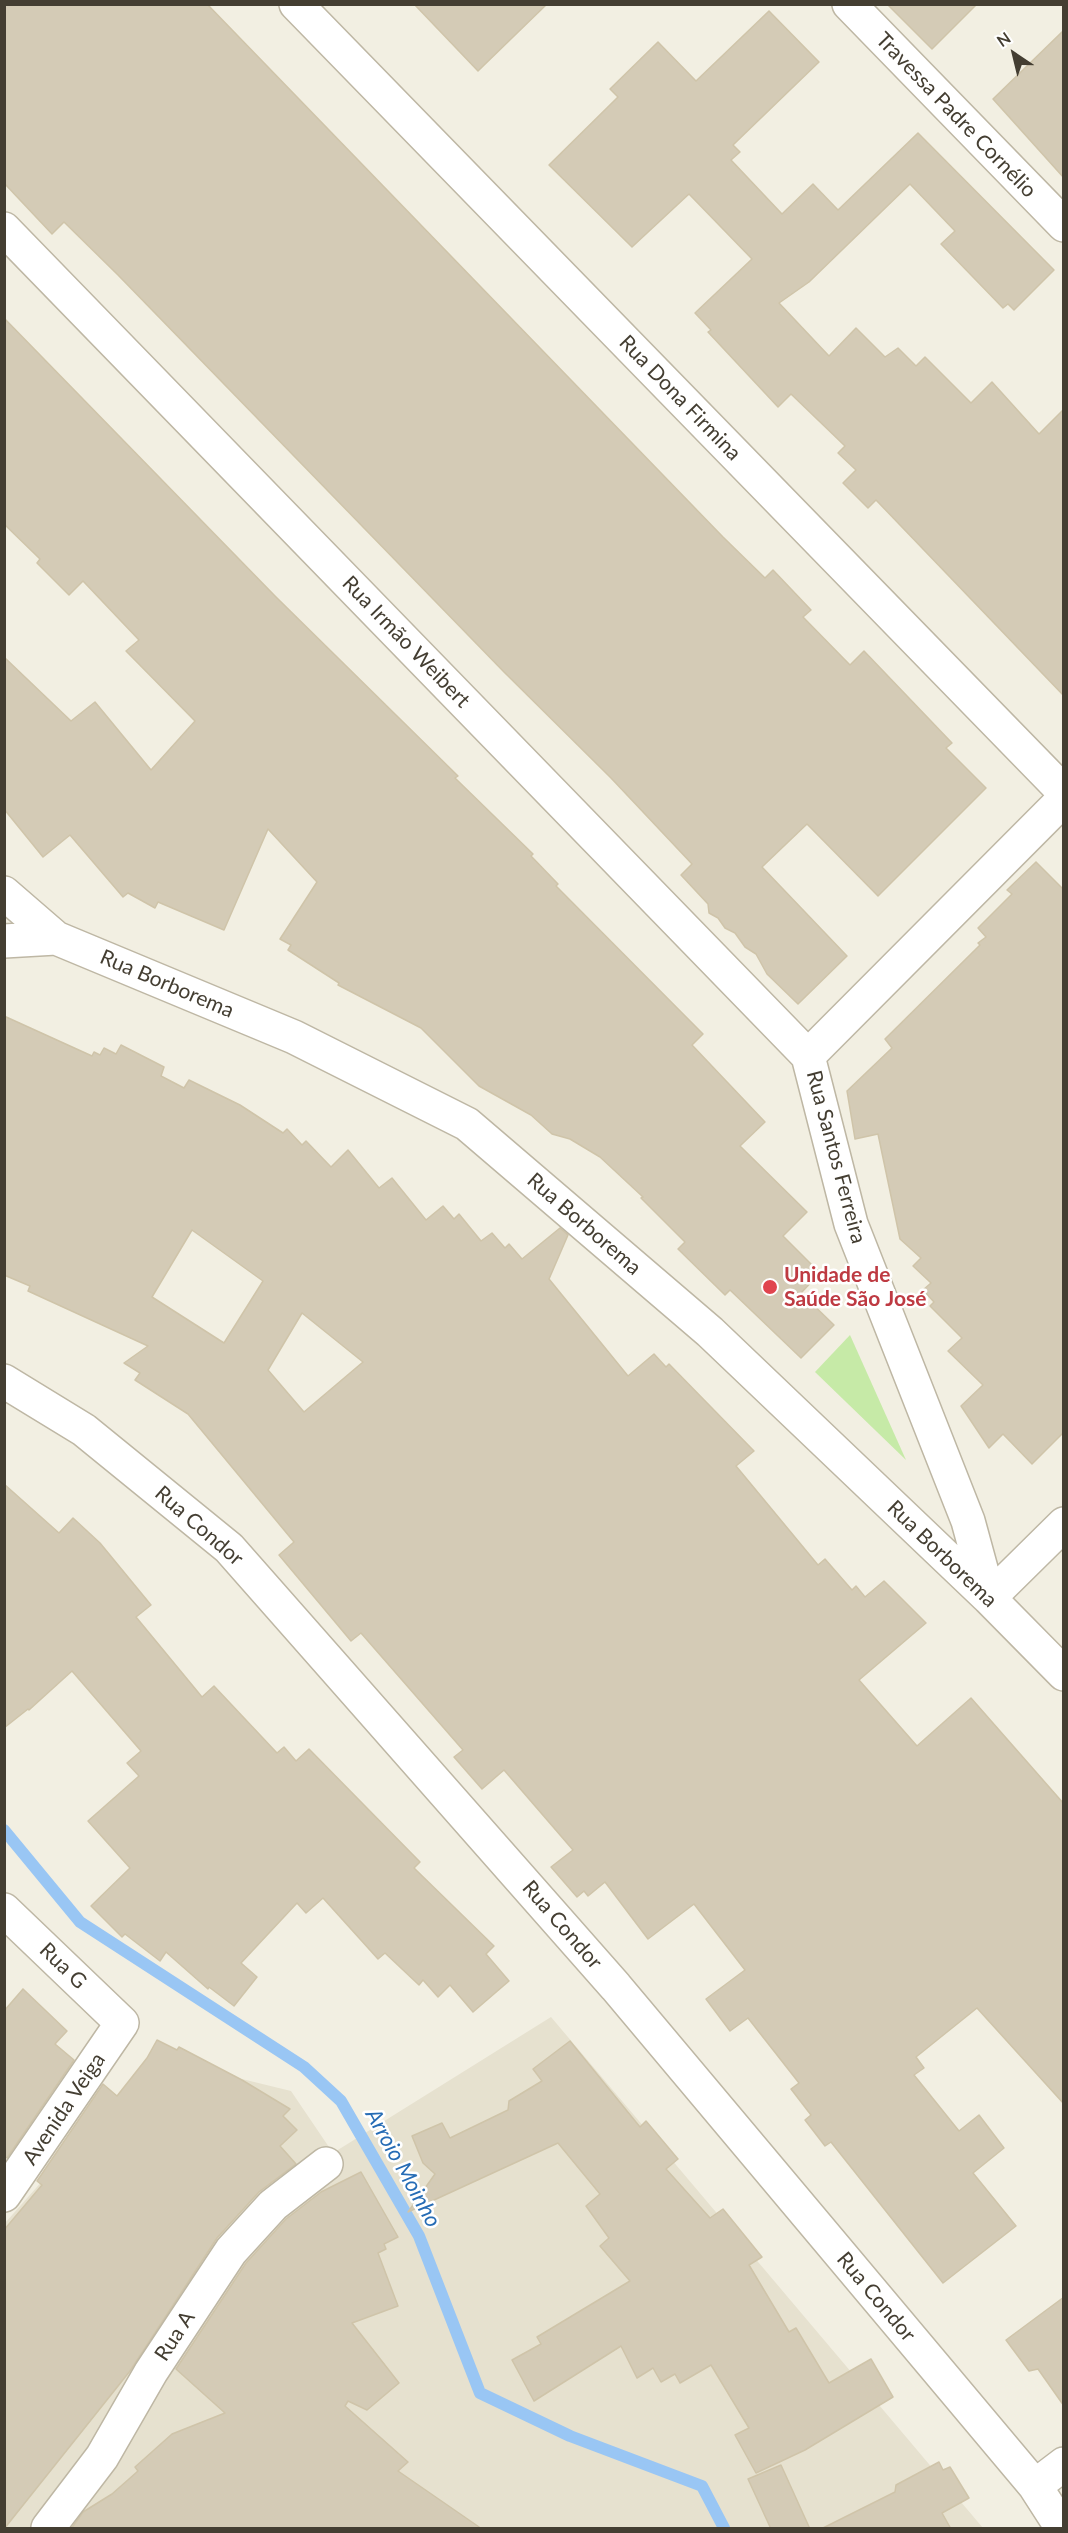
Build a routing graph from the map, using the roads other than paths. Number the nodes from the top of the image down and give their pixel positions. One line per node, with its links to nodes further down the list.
1 (296, 4): 5 (street, Rua Dona Firmina)
2 (849, 4): 3 (street, Travessa Padre Cornélio)
3 (1064, 225)
4 (4, 229): 10 (street, Rua Irmão Weibert)
5 (1064, 792)
6 (1064, 799): 10 (street, Rua Santos Ferreira)
7 (4, 893): 8 (street)
8 (56, 938): 9 (street, Rua Borborema); 13 (street, Rua Borborema)
9 (4, 941)
10 (808, 1056): 13 (street, Rua Santos Ferreira)
11 (4, 1381): 20 (street, Rua Condor)
12 (1064, 1524): 13 (street)
13 (989, 1598): 14 (street, Rua Borborema)
14 (1064, 1674)
15 (4, 1910): 16 (street, Rua G)
16 (122, 2023): 18 (street, Avenida Veiga)
17 (326, 2164): 21 (street, Rua A)
18 (4, 2195)
19 (1064, 2464): 20 (street)
20 (1035, 2486): 22 (street, Rua Condor)
21 (48, 2529)
22 (1062, 2529)

